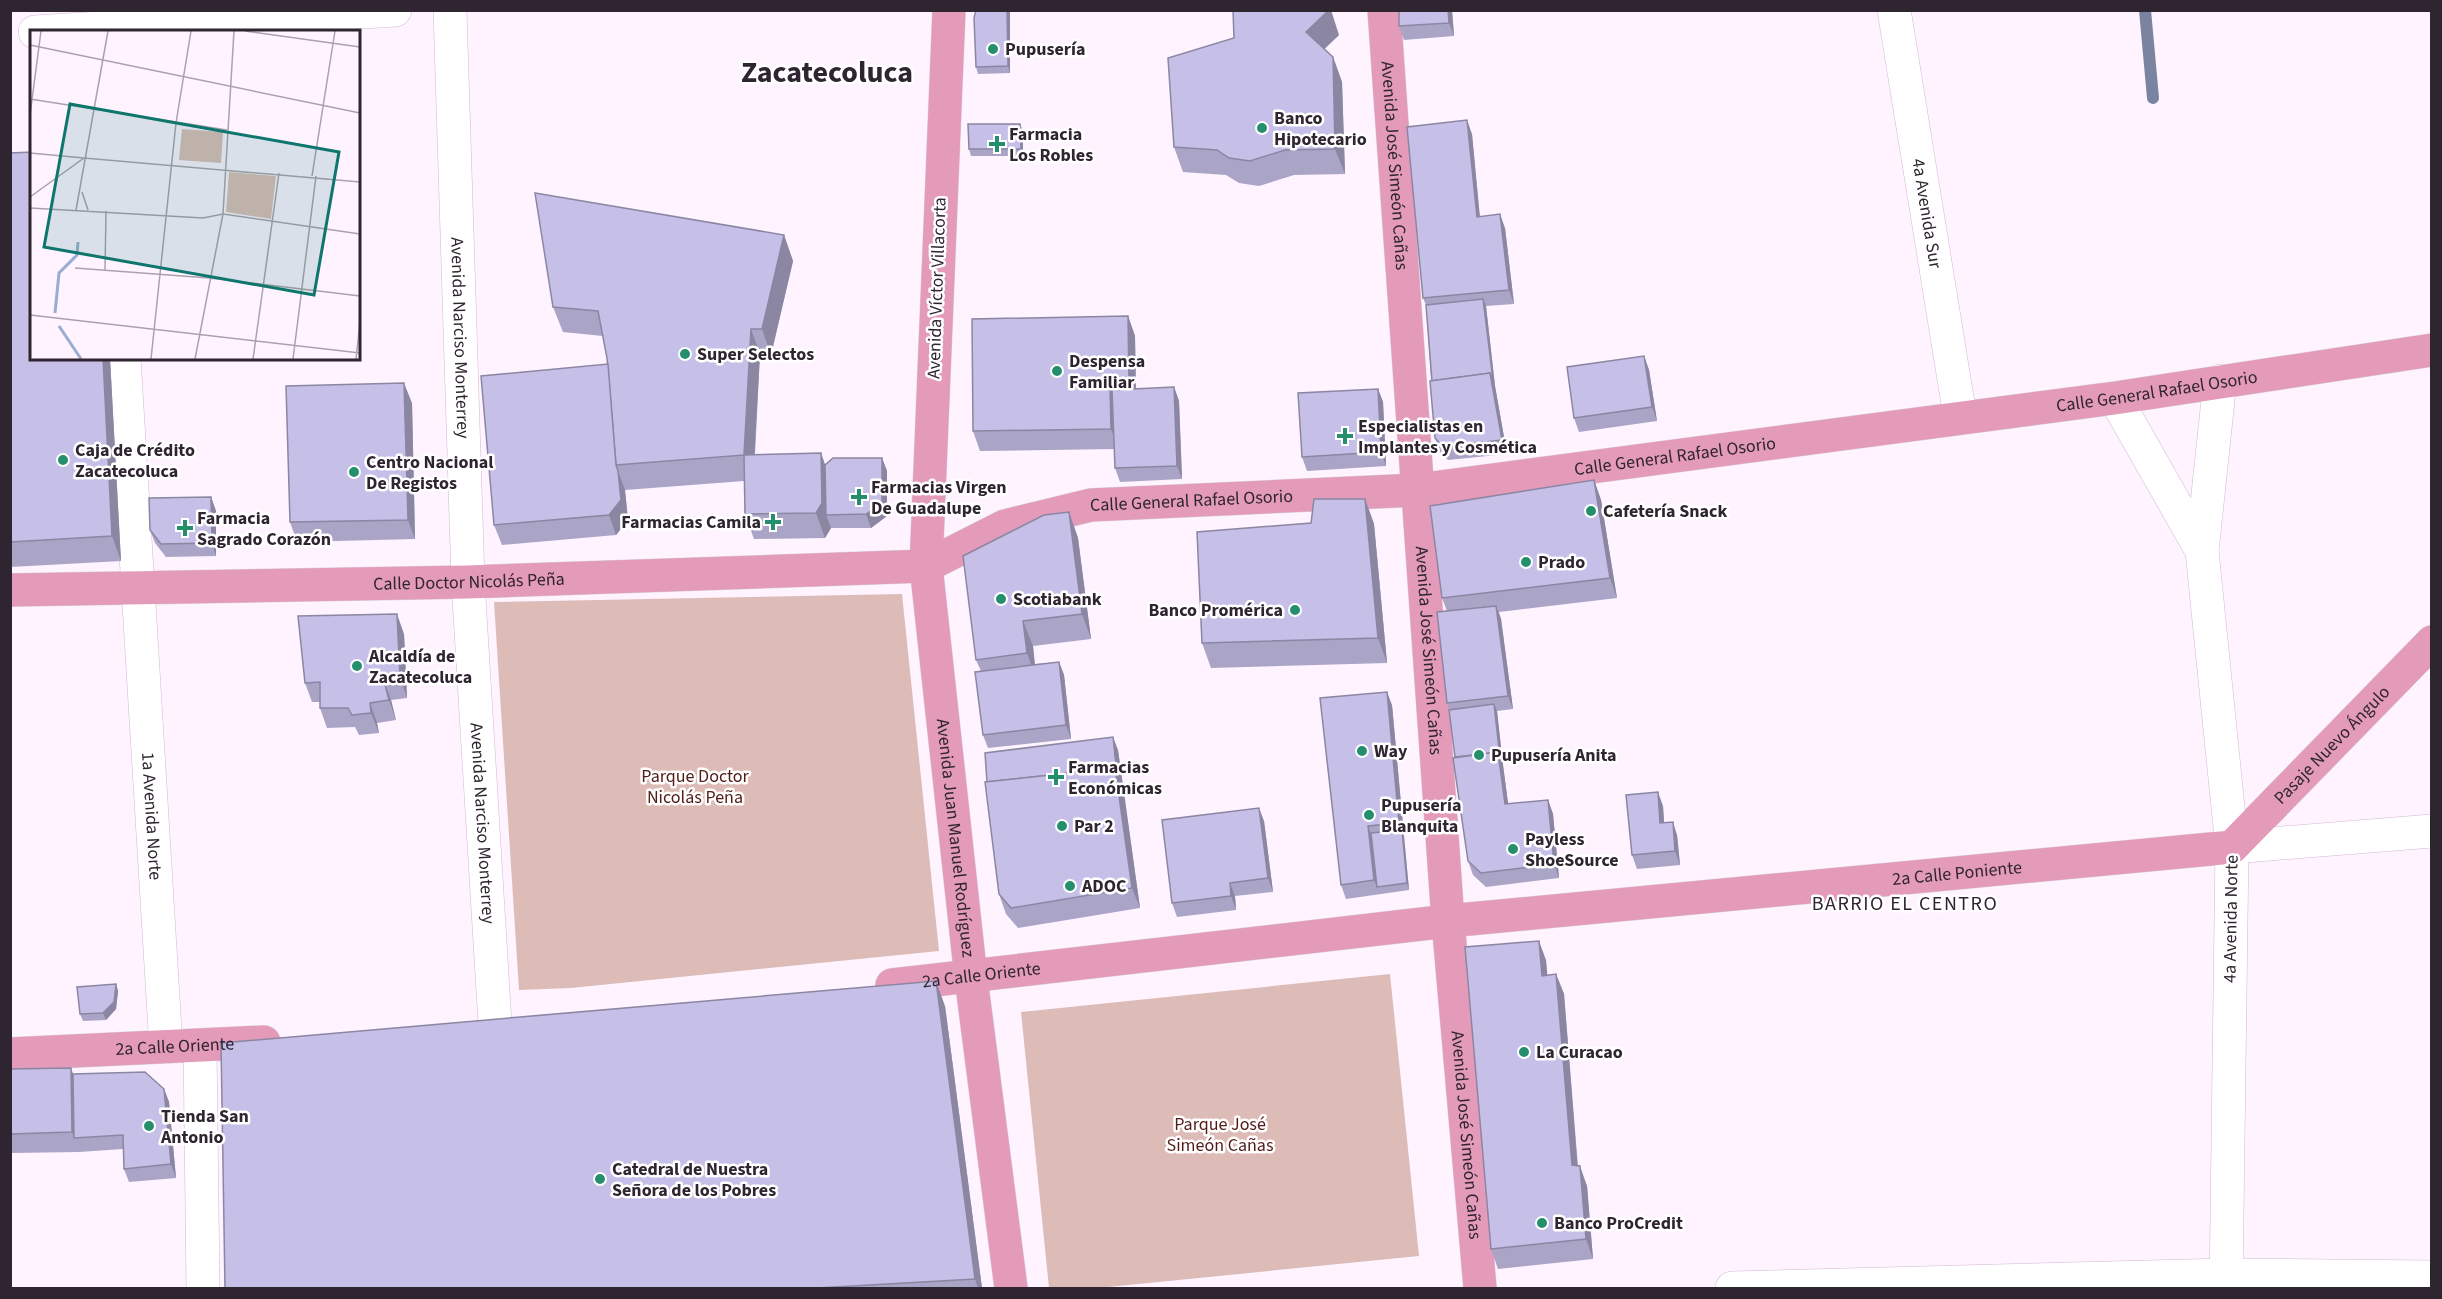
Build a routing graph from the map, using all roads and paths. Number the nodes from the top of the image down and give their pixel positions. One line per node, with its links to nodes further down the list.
1 (395, 10): 6 (street)
2 (450, 10): 18 (street, Avenida Narciso Monterrey)
3 (949, 10): 17 (main road, Avenida Víctor Villacorta)
4 (1384, 10): 15 (main road, Avenida José Simeón Cañas)
5 (1894, 10): 14 (street, 4a Avenida Sur)
6 (111, 23): 7 (street)
7 (50, 30)
8 (30, 32): 9 (street)
9 (10, 33)
10 (2432, 350): 12 (main road, Calle General Rafael Osorio)
11 (124, 360): 19 (street, 1a Avenida Norte)
12 (2220, 381): 13 (main road, Calle General Rafael Osorio); 16 (street, 4a Avenida Norte)
13 (2115, 398): 14 (main road, Calle General Rafael Osorio); 16 (street, 4a Avenida Norte)
14 (1960, 416): 15 (main road, Calle General Rafael Osorio)
15 (1417, 490): 17 (main road, Calle General Rafael Osorio); 24 (main road, Avenida José Simeón Cañas)
16 (2202, 551): 23 (street, 4a Avenida Norte)
17 (926, 566): 18 (main road, Calle Doctor Nicolás Peña); 25 (main road, Avenida Juan Manuel Rodríguez)
18 (468, 582): 19 (main road, Calle Doctor Nicolás Peña); 27 (street, Avenida Narciso Monterrey)
19 (136, 586): 20 (main road, Calle Doctor Nicolás Peña); 30 (street, 1a Avenida Norte)
20 (10, 590)
21 (2432, 642): 23 (main road, Pasaje Nuevo Ángulo)
22 (2432, 831): 23 (street, 2a Calle Poniente)
23 (2232, 847): 24 (main road, 2a Calle Poniente); 34 (street, 4a Avenida Norte)
24 (1448, 921): 25 (main road, 2a Calle Oriente); 37 (main road, Avenida José Simeón Cañas)
25 (971, 978): 26 (main road, 2a Calle Oriente); 36 (main road, Avenida Juan Manuel Rodríguez)
26 (864, 988)
27 (507, 1023): 28 (main road)
28 (460, 1027)
29 (294, 1040): 31 (main road, 2a Calle Oriente)
30 (166, 1047): 31 (main road, 2a Calle Oriente); 32 (main road, 2a Calle Oriente)
31 (200, 1047): 35 (street)
32 (10, 1054)
33 (2432, 1277): 34 (street)
34 (2226, 1282): 38 (street)
35 (203, 1288)
36 (1011, 1288)
37 (1480, 1288)
38 (1732, 1288)

